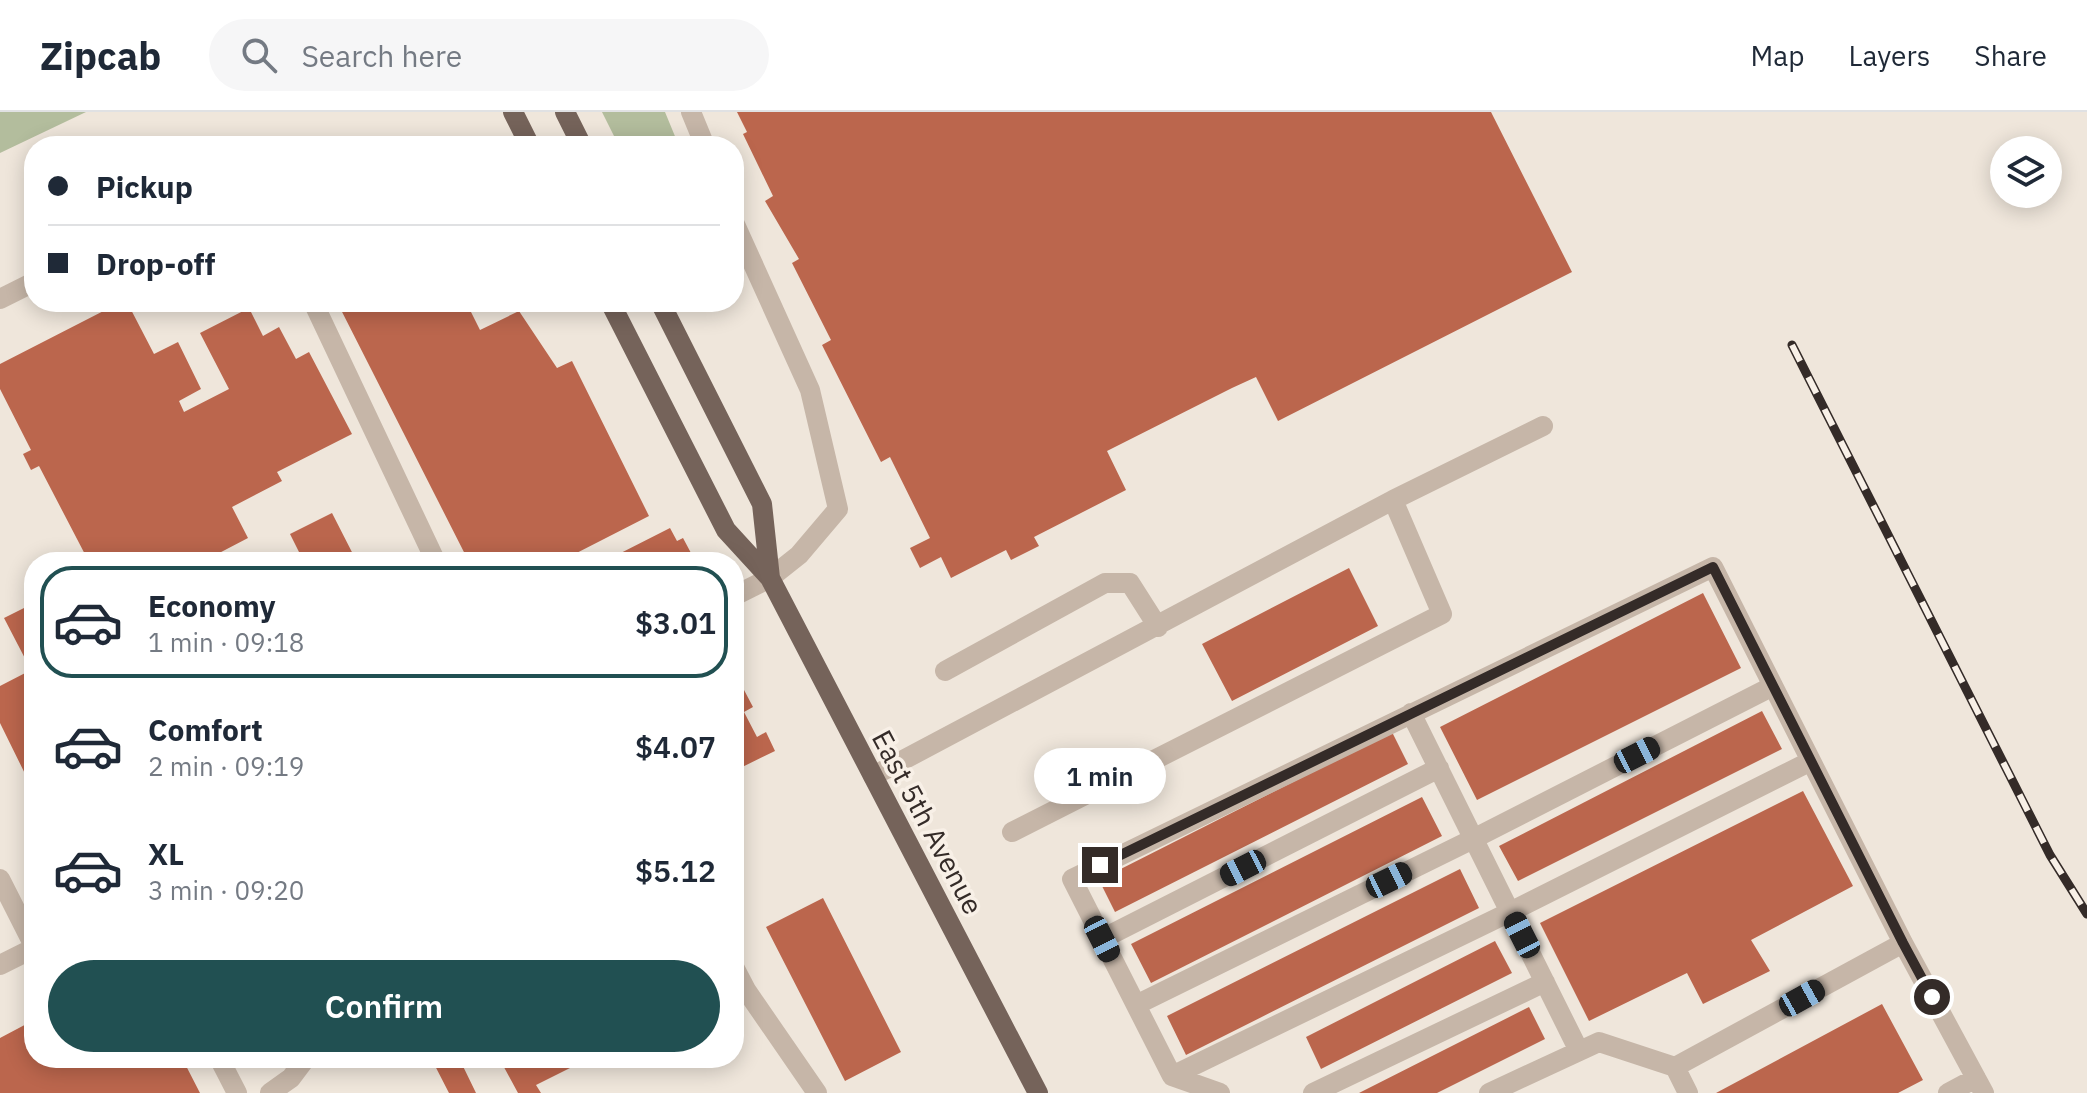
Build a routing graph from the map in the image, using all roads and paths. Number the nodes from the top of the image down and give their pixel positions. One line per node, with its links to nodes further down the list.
1 (513, 112): 4 (main road)
2 (565, 112): 5 (main road)
3 (691, 112): 6 (street)
4 (525, 136)
5 (577, 136)
6 (701, 136)
7 (744, 244): 16 (street)
8 (24, 287): 9 (street)
9 (0, 299)
10 (318, 312): 15 (street)
11 (615, 312): 16 (main road, East 5th Avenue)
12 (665, 312): 16 (main road, East 5th Avenue)
13 (1543, 426): 14 (street)
14 (1393, 500): 18 (street); 25 (street)
15 (431, 552)
16 (770, 578): 17 (street); 24 (main road, East 5th Avenue)
17 (744, 591)
18 (1158, 627): 19 (street); 24 (street)
19 (945, 671)
20 (1773, 686): 21 (street); 22 (street); 26 (street)
21 (1411, 713): 23 (street); 30 (street)
22 (1811, 761): 28 (street); 31 (street)
23 (1439, 768): 26 (street); 30 (street)
24 (873, 776): 43 (main road, East 5th Avenue)
25 (1012, 832)
26 (1473, 839): 28 (street); 36 (street)
27 (0, 879): 29 (street)
28 (1510, 912): 34 (street); 41 (street)
29 (24, 927)
30 (1102, 939): 36 (street)
31 (1903, 943): 38 (street); 42 (street)
32 (24, 952): 33 (street)
33 (0, 965)
34 (1545, 982): 37 (street); 48 (street)
35 (744, 986): 46 (street)
36 (1136, 1005): 41 (street)
37 (1579, 1051): 38 (street); 49 (street)
38 (1675, 1067): 50 (street)
39 (224, 1068): 44 (street)
40 (298, 1068): 45 (street)
41 (1172, 1076): 47 (street)
42 (1980, 1086): 51 (street)
43 (1035, 1092)
44 (237, 1093)
45 (270, 1093)
46 (817, 1093)
47 (1220, 1093)
48 (1313, 1093)
49 (1489, 1093)
50 (1688, 1093)
51 (1948, 1093)

